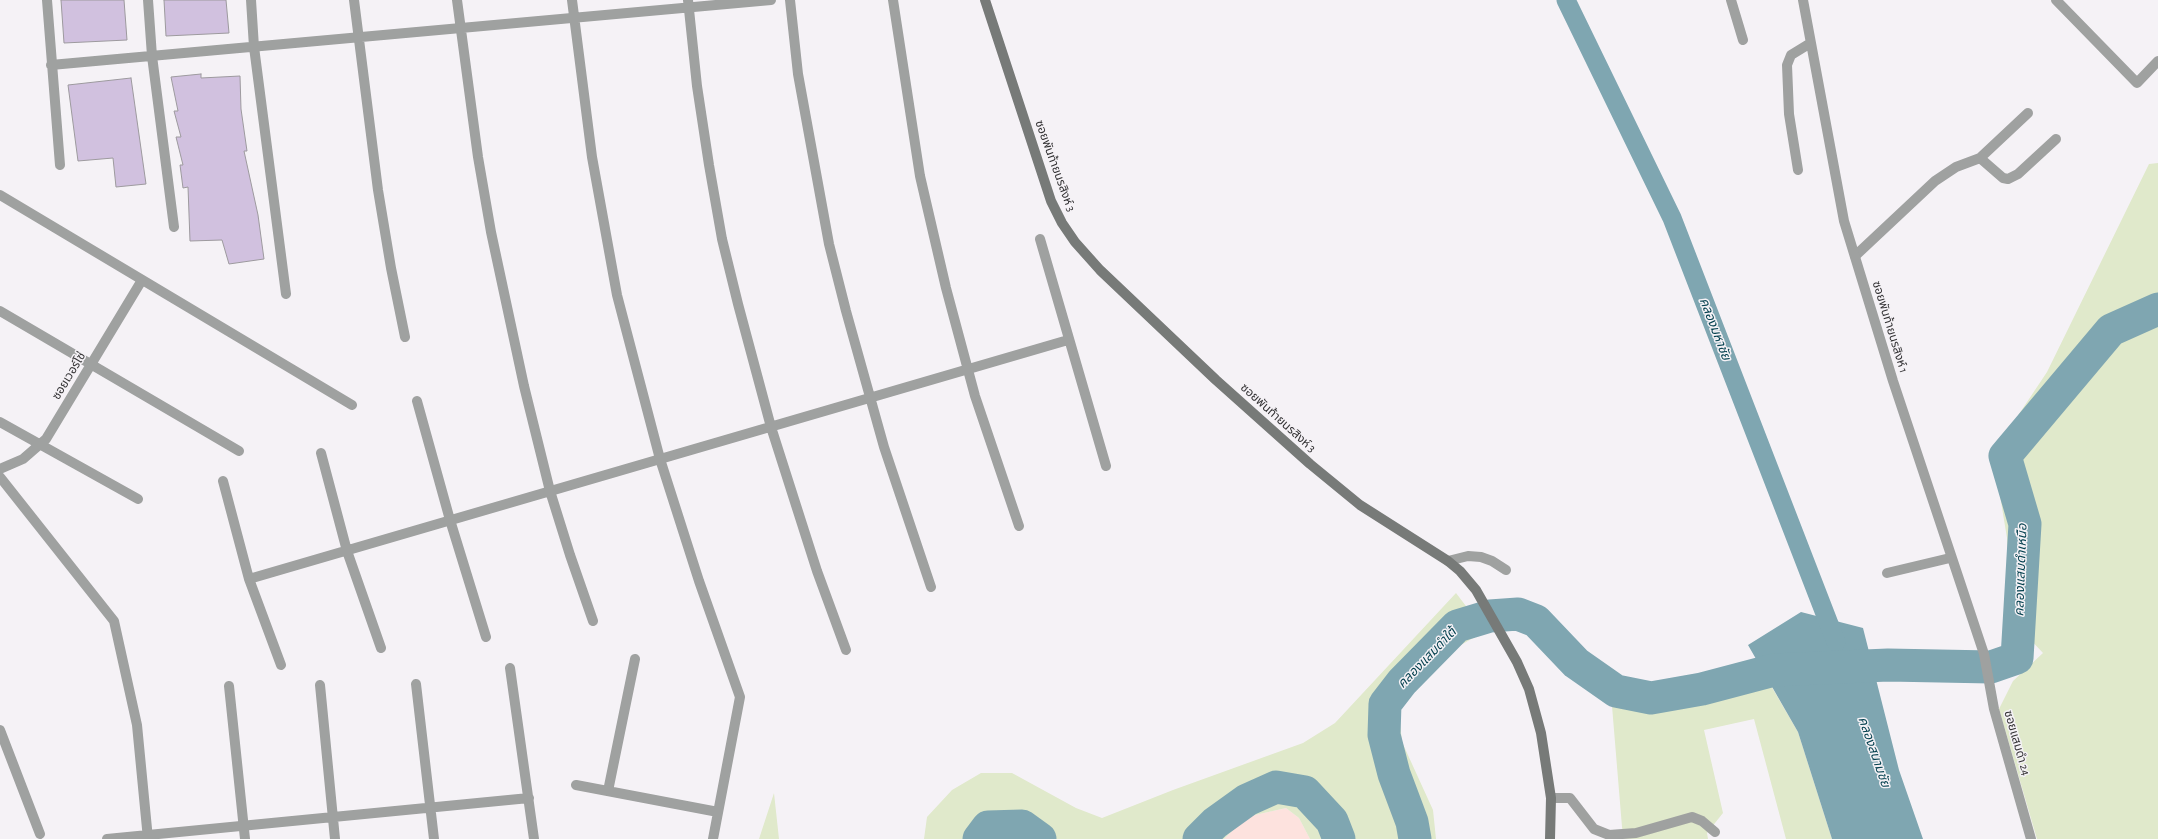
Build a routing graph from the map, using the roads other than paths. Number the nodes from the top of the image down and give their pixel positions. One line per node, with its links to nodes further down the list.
1 (47, 0): 23 (street)
2 (148, 0): 21 (street)
3 (251, 0): 20 (street)
4 (354, 0): 17 (street)
5 (457, 0): 16 (street)
6 (572, 0): 15 (street)
7 (771, 0): 14 (street)
8 (790, 0): 40 (street)
9 (893, 0): 39 (street)
10 (985, 0): 59 (street, ซอยพันท้ายนรสิงห์ 3)
11 (1731, 0): 18 (street)
12 (1802, 0): 19 (street, ซอยพันท้ายนรสิงห์ 1)
13 (2056, 0): 22 (street)
14 (688, 4): 15 (street); 44 (street)
15 (573, 18): 16 (street); 48 (street)
16 (461, 28): 17 (street); 53 (street)
17 (358, 37): 20 (street); 36 (street)
18 (1743, 40)
19 (1809, 44): 28 (street); 32 (street, ซอยพันท้ายนรสิงห์ 1)
20 (254, 46): 21 (street); 34 (street)
21 (152, 56): 23 (street); 30 (street)
22 (2158, 61)
23 (51, 65): 27 (street)
24 (2028, 114): 26 (street)
25 (2056, 139): 26 (street)
26 (1980, 158): 32 (street)
27 (60, 165)
28 (1798, 170)
29 (0, 195): 33 (street)
30 (174, 227)
31 (1040, 239): 37 (street)
32 (1855, 256): 58 (street, ซอยพันท้ายนรสิงห์ 1)
33 (142, 280): 38 (street, ซอยเวอร์โซ่); 42 (street)
34 (286, 294)
35 (0, 311): 38 (street)
36 (405, 337)
37 (1068, 340): 39 (street); 49 (street)
38 (91, 364): 45 (street, ซอยเวอร์โซ่); 46 (street)
39 (968, 369): 40 (street); 56 (street)
40 (870, 398): 44 (street); 63 (street)
41 (417, 401): 55 (street)
42 (352, 405)
43 (0, 422): 45 (street)
44 (770, 427): 48 (street); 67 (street)
45 (40, 444): 50 (street, ซอยเวอร์โซ่); 54 (street)
46 (239, 451)
47 (321, 453): 57 (street)
48 (660, 459): 53 (street); 81 (street)
49 (1106, 466)
50 (0, 469)
51 (0, 477): 86 (street)
52 (224, 482): 62 (street)
53 (550, 491): 55 (street); 64 (street)
54 (138, 498)
55 (450, 520): 57 (street); 65 (street)
56 (1019, 526)
57 (347, 550): 62 (street); 66 (street)
58 (1950, 558): 61 (street); 68 (street, ซอยพันท้ายนรสิงห์ 1)
59 (1448, 561): 60 (street); 79 (street, ซอยพันท้ายนรสิงห์ 3)
60 (1506, 570)
61 (1886, 573)
62 (249, 579): 70 (street)
63 (931, 587)
64 (593, 621)
65 (486, 637)
66 (381, 648)
67 (846, 650)
68 (1984, 654): 94 (street, ซอยแสมดำ 24)
69 (634, 660): 77 (street)
70 (280, 665)
71 (510, 668): 78 (street)
72 (416, 684): 80 (street)
73 (320, 685): 82 (street)
74 (230, 686): 83 (street)
75 (0, 730): 85 (street)
76 (576, 785): 77 (street)
77 (608, 791): 81 (street)
78 (528, 798): 80 (street); 91 (street)
79 (1551, 798): 84 (street); 93 (street, ซอยพันท้ายนรสิงห์ 3)
80 (430, 808): 82 (street); 90 (street)
81 (718, 812): 92 (street)
82 (333, 817): 83 (street); 89 (street)
83 (244, 826): 86 (street); 88 (street)
84 (1715, 832)
85 (40, 834)
86 (147, 837): 87 (street)
87 (107, 839)
88 (245, 839)
89 (336, 839)
90 (434, 839)
91 (534, 839)
92 (713, 839)
93 (1550, 839)
94 (2031, 839)

